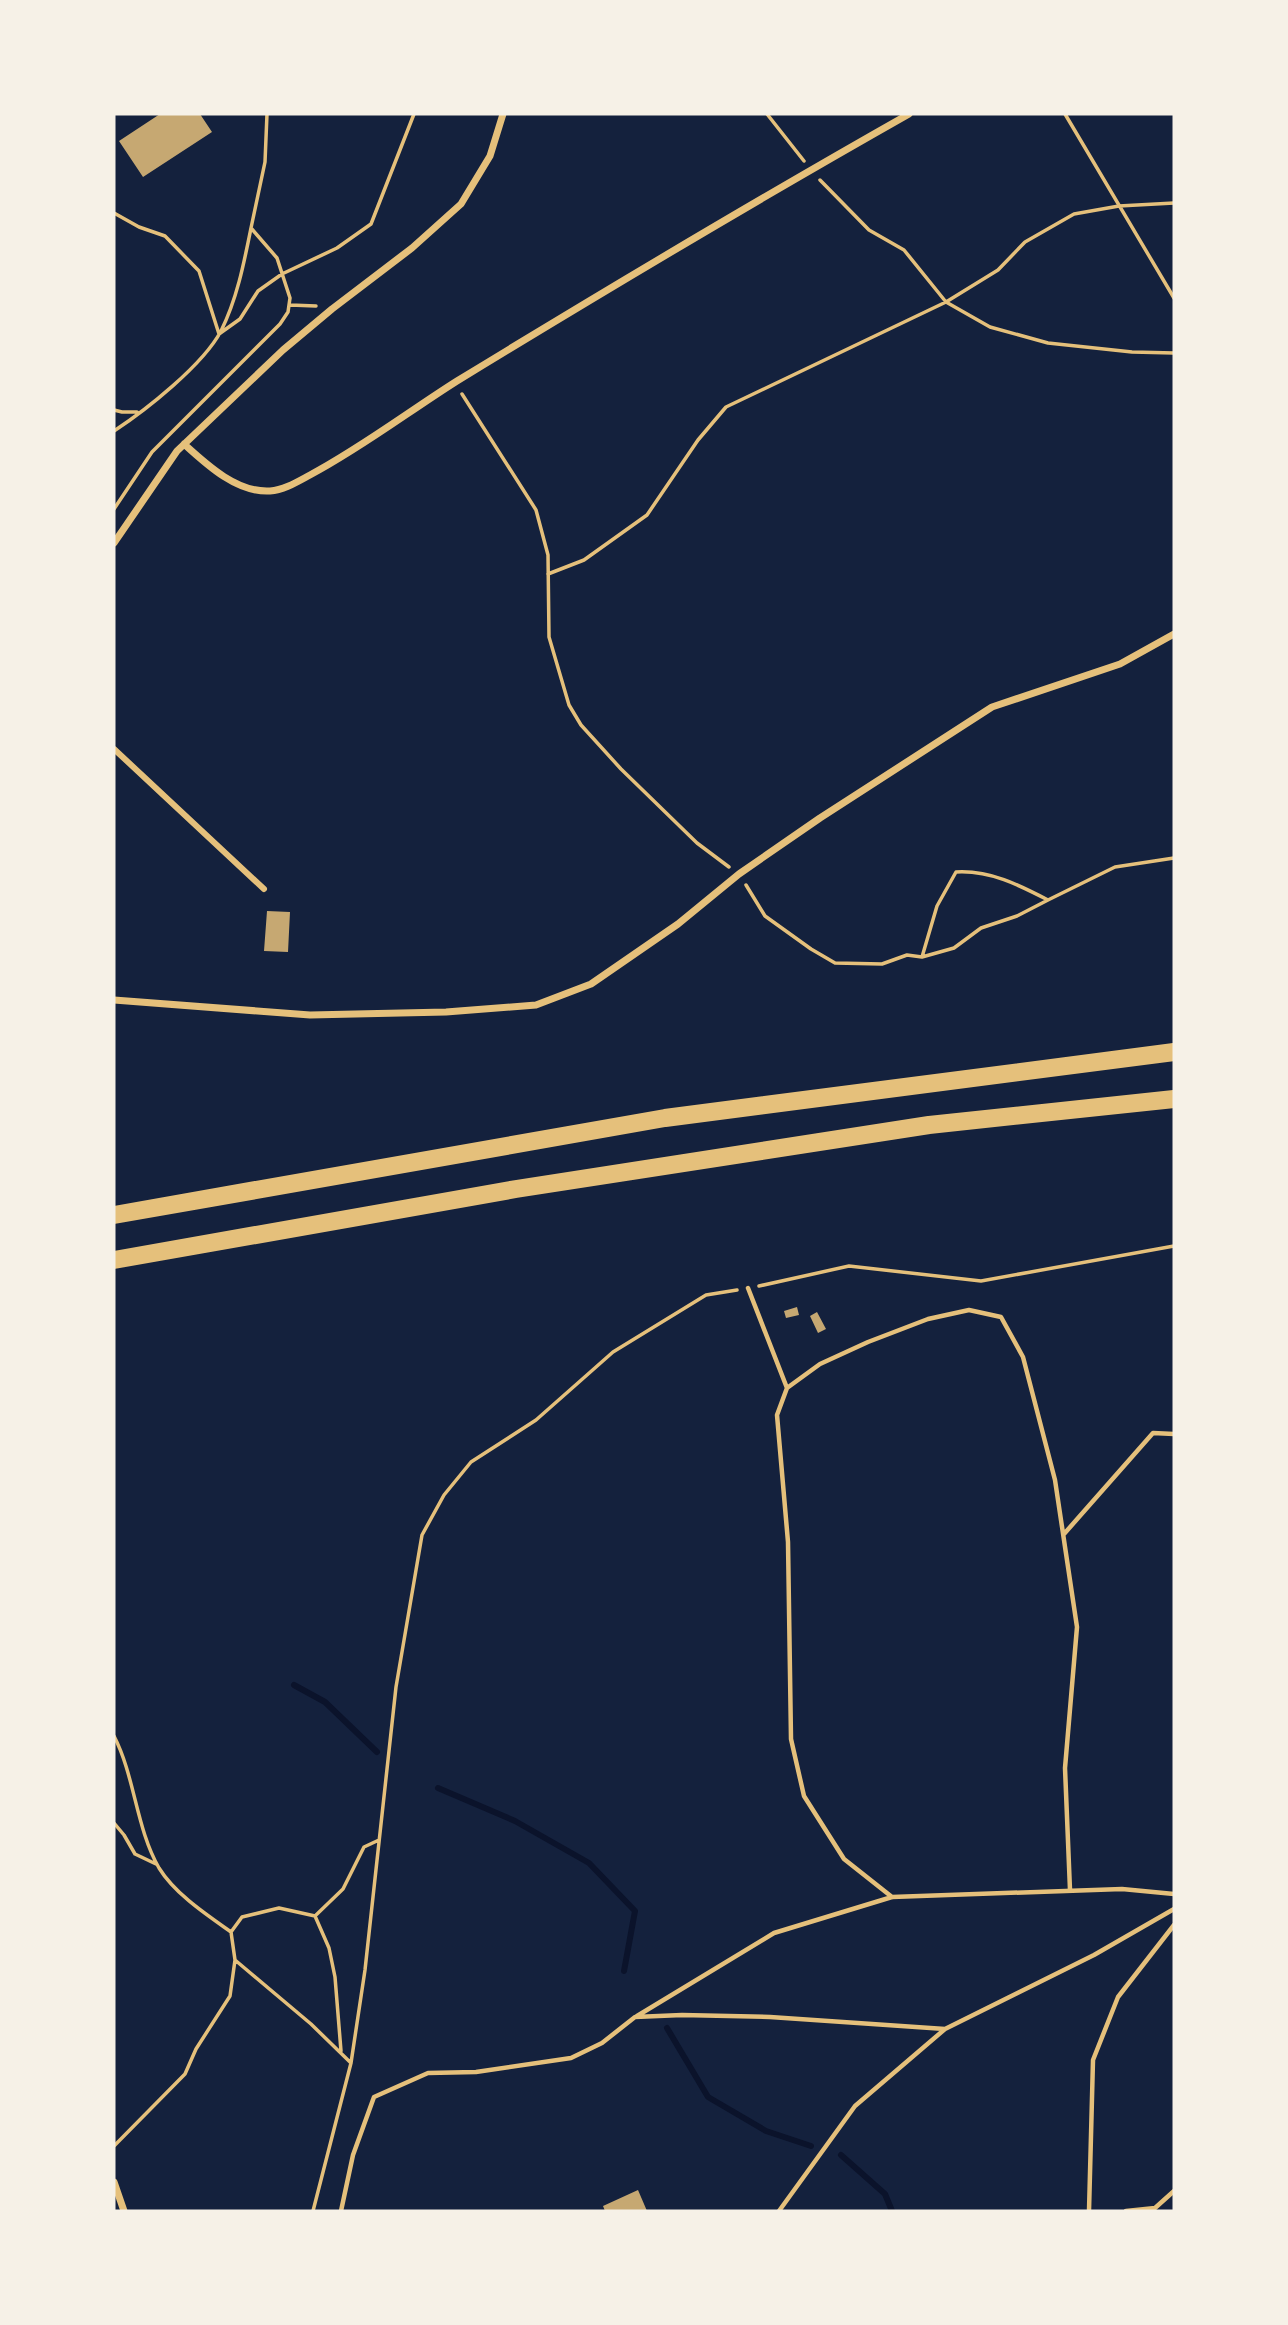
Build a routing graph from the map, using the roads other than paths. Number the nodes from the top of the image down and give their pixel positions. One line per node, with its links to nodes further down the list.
1 (503, 114): 3 (street)
2 (909, 114): 3 (street)
3 (184, 444): 4 (street)
4 (114, 543)
5 (1174, 634): 8 (street)
6 (114, 749): 7 (street)
7 (264, 889)
8 (114, 1000)
9 (1174, 1052): 11 (highway)
10 (1174, 1099): 12 (highway)
11 (114, 1215)
12 (114, 1260)
13 (748, 1288): 14 (lane)
14 (787, 1388): 16 (lane); 19 (lane)
15 (1174, 1434): 16 (lane)
16 (1063, 1535): 17 (lane)
17 (1070, 1890): 18 (lane); 19 (lane)
18 (1174, 1894)
19 (892, 1898): 22 (lane)
20 (1174, 1909): 23 (lane)
21 (1174, 1925): 29 (lane)
22 (635, 2017): 23 (lane); 27 (lane)
23 (944, 2029): 28 (lane)
24 (114, 2182): 26 (street)
25 (1174, 2191): 30 (lane)
26 (124, 2211)
27 (341, 2211)
28 (779, 2211)
29 (1089, 2211)
30 (1126, 2211)

